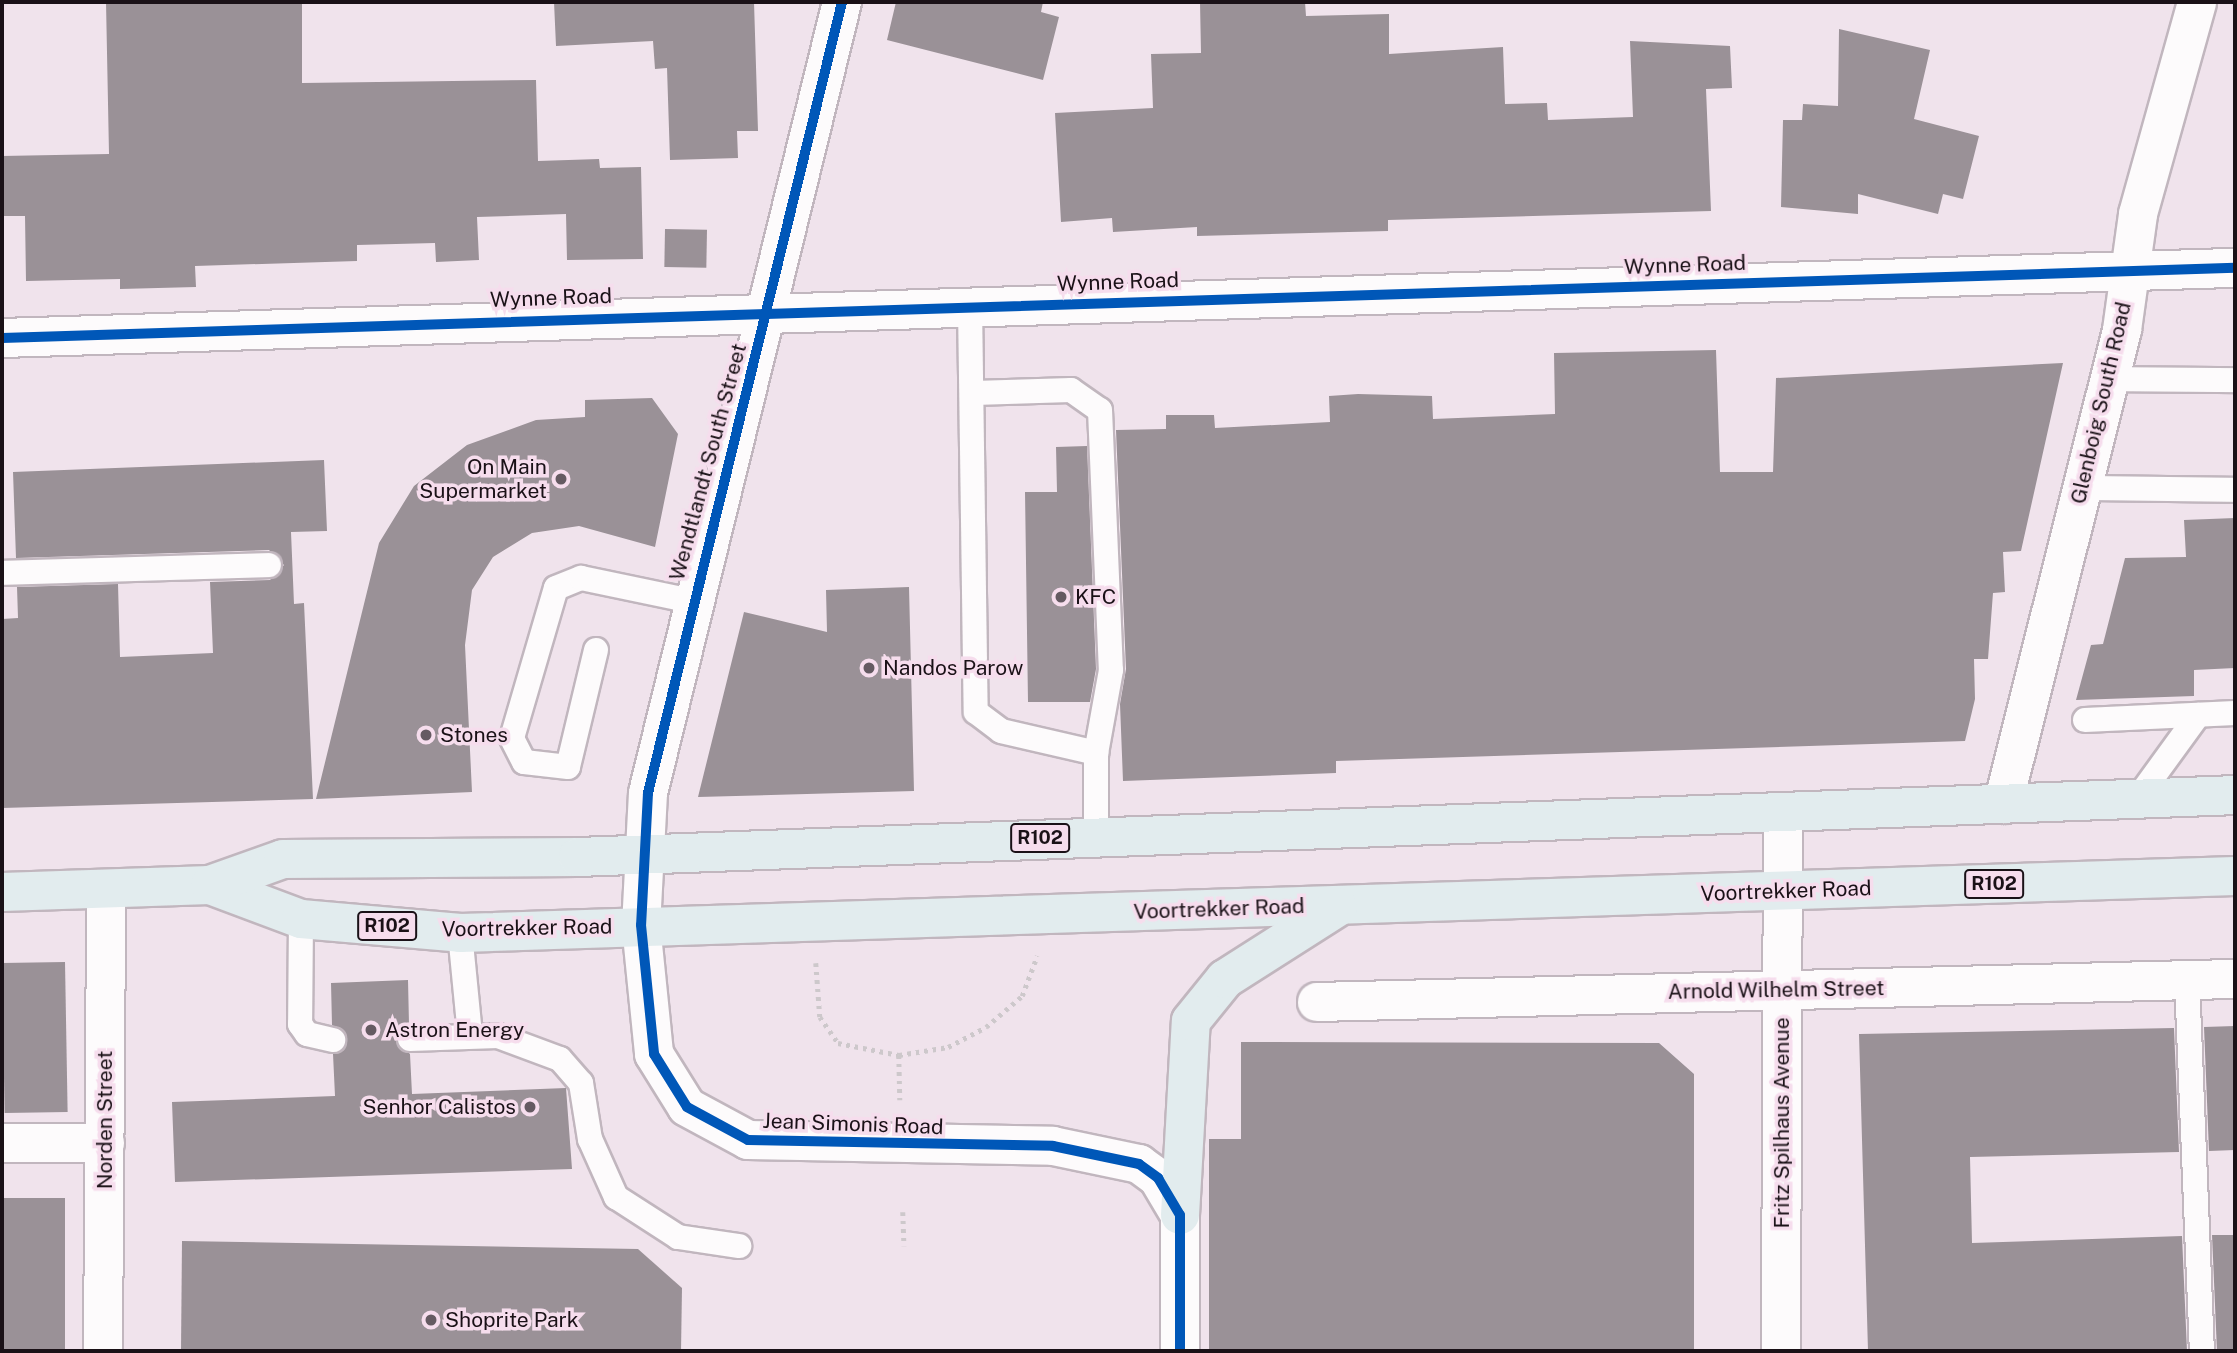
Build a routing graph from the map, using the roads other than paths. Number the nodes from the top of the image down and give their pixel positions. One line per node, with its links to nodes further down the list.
1 (842, 2): 6 (street, Wendtlandt South Street)
2 (2197, 2): 4 (street, Glenboig South Road)
3 (2235, 268): 4 (street, Wynne Road)
4 (2129, 273): 5 (street, Wynne Road); 8 (street, Glenboig South Road)
5 (970, 305): 6 (street, Wynne Road); 10 (lane)
6 (766, 312): 7 (street, Wynne Road); 15 (street, Wendtlandt South Street)
7 (2, 338)
8 (2110, 379): 9 (lane); 11 (street, Glenboig South Road)
9 (2235, 380)
10 (974, 393): 20 (lane); 20 (lane)
11 (2082, 488): 12 (lane); 23 (street, Glenboig South Road)
12 (2235, 489)
13 (269, 565): 14 (lane)
14 (2, 573)
15 (691, 601): 16 (lane); 26 (street, Wendtlandt South Street)
16 (596, 650)
17 (2235, 713): 18 (lane)
18 (2198, 715): 19 (lane); 22 (lane)
19 (2085, 720)
20 (1096, 753): 25 (lane)
21 (2235, 795): 22 (main road, Voortrekker Road / R102)
22 (2137, 799): 23 (main road, Voortrekker Road / R102)
23 (2003, 804): 24 (main road, Voortrekker Road / R102)
24 (1783, 812): 25 (main road, Voortrekker Road / R102); 30 (street, Fritz Spilhaus Avenue)
25 (1097, 837): 26 (main road, Voortrekker Road / R102)
26 (644, 852): 28 (main road, Voortrekker Road / R102); 34 (street, Jean Simonis Road)
27 (2225, 883): 30 (main road, Voortrekker Road / R102)
28 (210, 885): 29 (main road, Voortrekker Road / R102); 33 (main road, Voortrekker Road / R102)
29 (106, 889): 31 (main road, Voortrekker Road / R102); 44 (street, Norden Street)
30 (1782, 891): 32 (main road, Voortrekker Road / R102); 38 (street, Fritz Spilhaus Avenue)
31 (2, 892)
32 (1340, 906): 34 (main road, Voortrekker Road / R102); 45 (main road)
33 (300, 919): 35 (main road, Voortrekker Road / R102); 42 (lane)
34 (640, 925): 35 (main road, Voortrekker Road / R102); 45 (street, Jean Simonis Road)
35 (460, 933): 40 (lane)
36 (2235, 979): 37 (street, Arnold Wilhelm Street)
37 (2187, 980): 38 (street, Arnold Wilhelm Street); 50 (lane)
38 (1783, 989): 39 (street, Arnold Wilhelm Street); 49 (street, Fritz Spilhaus Avenue)
39 (1317, 1002)
40 (470, 1035): 41 (lane); 46 (lane)
41 (410, 1038)
42 (333, 1040)
43 (2, 1143): 44 (street)
44 (104, 1143): 47 (street, Norden Street)
45 (1180, 1215): 48 (street)
46 (739, 1246)
47 (103, 1351)
48 (1180, 1351)
49 (1781, 1351)
50 (2202, 1351)

